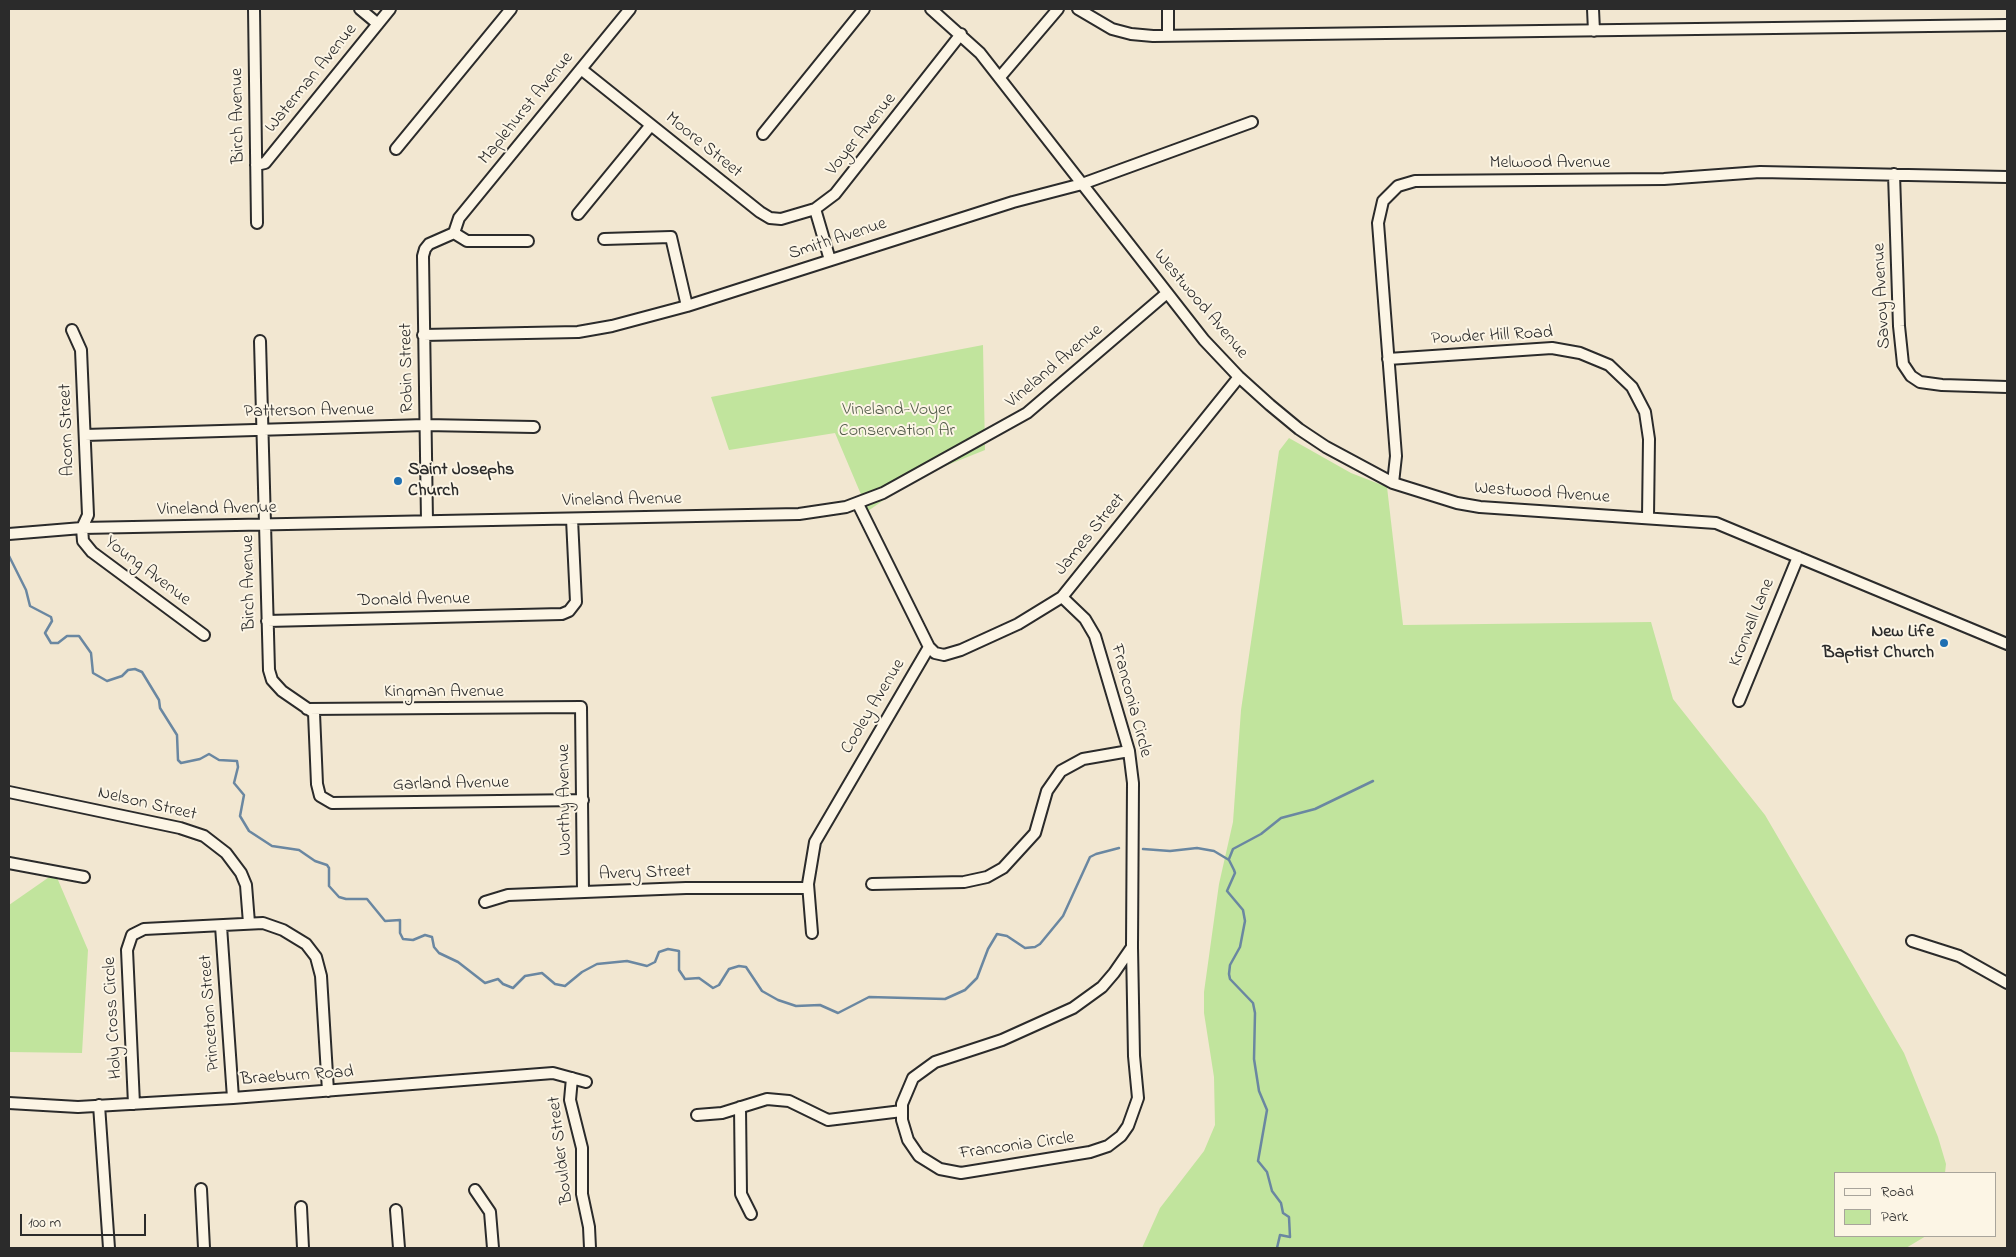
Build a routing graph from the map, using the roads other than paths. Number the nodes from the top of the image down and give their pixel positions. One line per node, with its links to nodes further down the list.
1 (254, 9): 23 (street, Birch Avenue)
2 (360, 9): 12 (street)
3 (390, 9): 12 (street, Waterman Avenue)
4 (511, 9): 22 (street)
5 (630, 9): 17 (street, Maplehurst Avenue)
6 (864, 9): 21 (street)
7 (931, 9): 15 (street, Westwood Avenue)
8 (1058, 9): 18 (street)
9 (1078, 9): 16 (street)
10 (1168, 9): 16 (street)
11 (1594, 9): 14 (street)
12 (378, 24): 23 (street, Waterman Avenue)
13 (2007, 26): 14 (street)
14 (1594, 31): 16 (street)
15 (962, 34): 18 (street, Westwood Avenue); 27 (street, Voyer Avenue)
16 (1168, 36)
17 (581, 69): 20 (street, Moore Street); 30 (street, Maplehurst Avenue)
18 (1000, 77): 26 (street, Westwood Avenue)
19 (1252, 122): 26 (street, Smith Avenue)
20 (651, 125): 27 (street, Moore Street); 28 (street)
21 (763, 134)
22 (396, 150)
23 (256, 165): 29 (street, Birch Avenue)
24 (1894, 174): 25 (street, Melwood Avenue); 39 (street, Melwood Avenue); 41 (street, Savoy Avenue)
25 (2007, 177)
26 (1082, 184): 33 (street, Smith Avenue); 34 (street, Westwood Avenue)
27 (814, 209): 33 (street)
28 (578, 214)
29 (257, 223)
30 (454, 233): 32 (street); 37 (street, Robin Street)
31 (604, 239): 35 (street)
32 (528, 240)
33 (830, 260): 35 (street, Smith Avenue)
34 (1167, 294): 40 (street, Westwood Avenue); 47 (street, Vineland Avenue)
35 (687, 306): 37 (street, Smith Avenue)
36 (72, 330): 45 (street, Acorn Street)
37 (423, 335): 42 (street, Robin Street)
38 (260, 341): 44 (street, Birch Avenue)
39 (1388, 359): 46 (street, Melwood Avenue); 48 (street, Powder Hill Road)
40 (1239, 378): 46 (street, Westwood Avenue); 55 (street, James Street)
41 (2007, 387)
42 (425, 425): 43 (street, Patterson Avenue); 44 (street, Patterson Avenue); 50 (street, Robin Street)
43 (534, 427)
44 (263, 430): 45 (street, Patterson Avenue); 51 (street, Birch Avenue)
45 (85, 434): 52 (street, Acorn Street)
46 (1393, 483): 48 (street, Westwood Avenue)
47 (858, 504): 49 (street, Vineland Avenue); 59 (street)
48 (1648, 518): 54 (street, Westwood Avenue)
49 (572, 519): 50 (street, Vineland Avenue); 56 (street, Donald Avenue)
50 (427, 522): 51 (street, Vineland Avenue)
51 (264, 525): 52 (street, Vineland Avenue); 56 (street, Birch Avenue)
52 (82, 528): 53 (street, Vineland Avenue); 57 (street, Young Avenue)
53 (9, 534)
54 (1798, 557): 58 (street, Westwood Avenue); 60 (street, Kronvall Lane)
55 (1062, 597): 59 (street, James Street); 63 (street, Franconia Circle)
56 (267, 622): 62 (street, Birch Avenue)
57 (204, 635)
58 (2007, 644)
59 (929, 647): 69 (street, Cooley Avenue)
60 (1739, 701)
61 (581, 707): 62 (street, Kingman Avenue); 65 (street, Worthy Avenue)
62 (307, 709): 65 (street, Garland Avenue)
63 (1129, 751): 68 (street); 76 (street, Franconia Circle)
64 (9, 792): 72 (street, Nelson Street)
65 (583, 800): 70 (street, Worthy Avenue)
66 (9, 863): 67 (street)
67 (84, 877)
68 (872, 884)
69 (808, 888): 70 (street, Avery Street); 74 (street, Cooley Avenue)
70 (583, 892): 71 (street, Avery Street)
71 (484, 902)
72 (249, 923): 73 (street, Holy Cross Circle); 80 (street, Holy Cross Circle)
73 (221, 926): 81 (street, Princeton Street); 83 (street, Holy Cross Circle)
74 (812, 933)
75 (1912, 941): 77 (street)
76 (1132, 947): 86 (street, Franconia Circle); 86 (street, Franconia Circle)
77 (2007, 983)
78 (572, 1078): 79 (street, Braeburn Road); 80 (street, Braeburn Road); 98 (street, Boulder Street)
79 (586, 1082)
80 (328, 1091): 81 (street, Braeburn Road)
81 (233, 1098): 83 (street, Braeburn Road)
82 (9, 1103): 84 (street, Braeburn Road)
83 (134, 1104): 84 (street, Braeburn Road)
84 (99, 1105): 93 (street)
85 (740, 1107): 86 (street); 87 (street); 92 (street)
86 (902, 1110)
87 (696, 1115)
88 (201, 1189): 94 (street)
89 (475, 1190): 97 (street)
90 (301, 1207): 95 (street)
91 (396, 1210): 96 (street)
92 (751, 1214)
93 (109, 1248)
94 (204, 1248)
95 (303, 1248)
96 (399, 1248)
97 (493, 1248)
98 (590, 1248)

